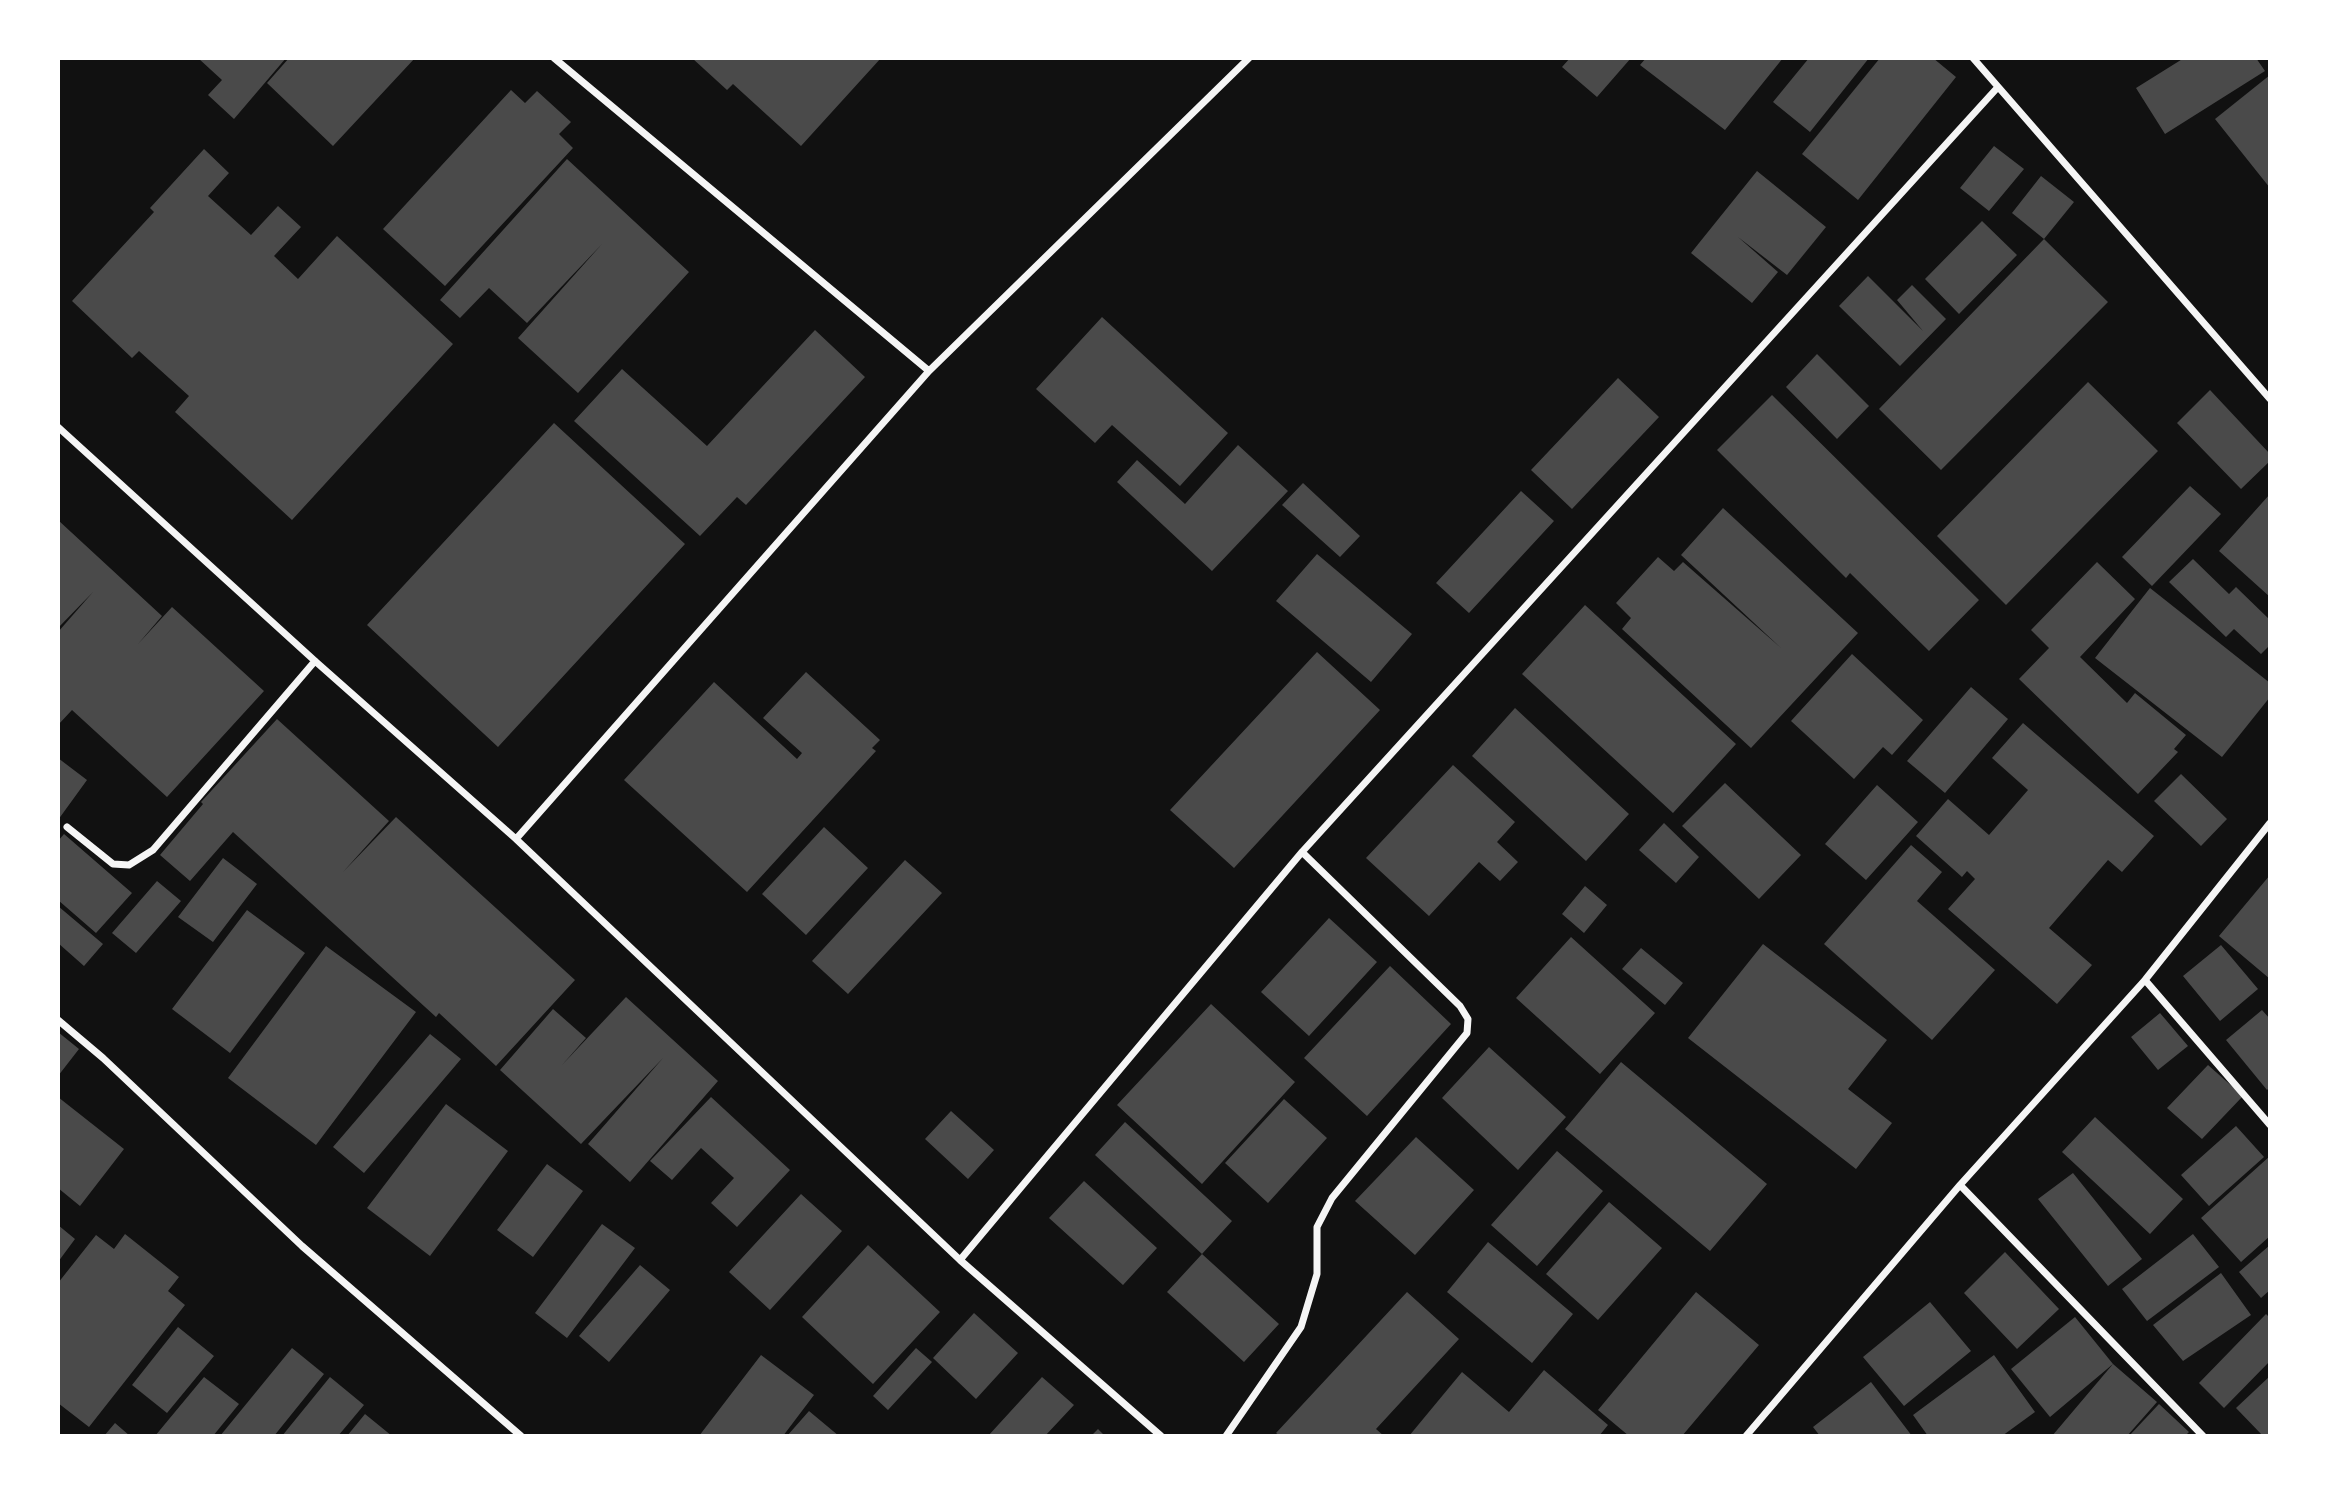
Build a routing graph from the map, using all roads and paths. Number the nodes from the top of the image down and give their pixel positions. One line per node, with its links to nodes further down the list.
1 (554, 58): 5 (street)
2 (1249, 58): 5 (street)
3 (1973, 58): 4 (street)
4 (1998, 87): 6 (street); 12 (street)
5 (929, 371): 11 (street)
6 (2270, 400)
7 (58, 427): 8 (street)
8 (314, 661): 10 (street); 11 (street)
9 (2270, 823): 13 (street)
10 (67, 827)
11 (516, 839): 17 (street)
12 (1302, 852): 17 (street); 20 (street)
13 (2145, 980): 15 (street); 16 (street)
14 (58, 1020): 18 (street)
15 (2270, 1125)
16 (1960, 1185): 21 (street); 22 (street)
17 (960, 1260): 19 (street)
18 (520, 1436)
19 (1161, 1436)
20 (1226, 1436)
21 (1746, 1436)
22 (2203, 1436)

